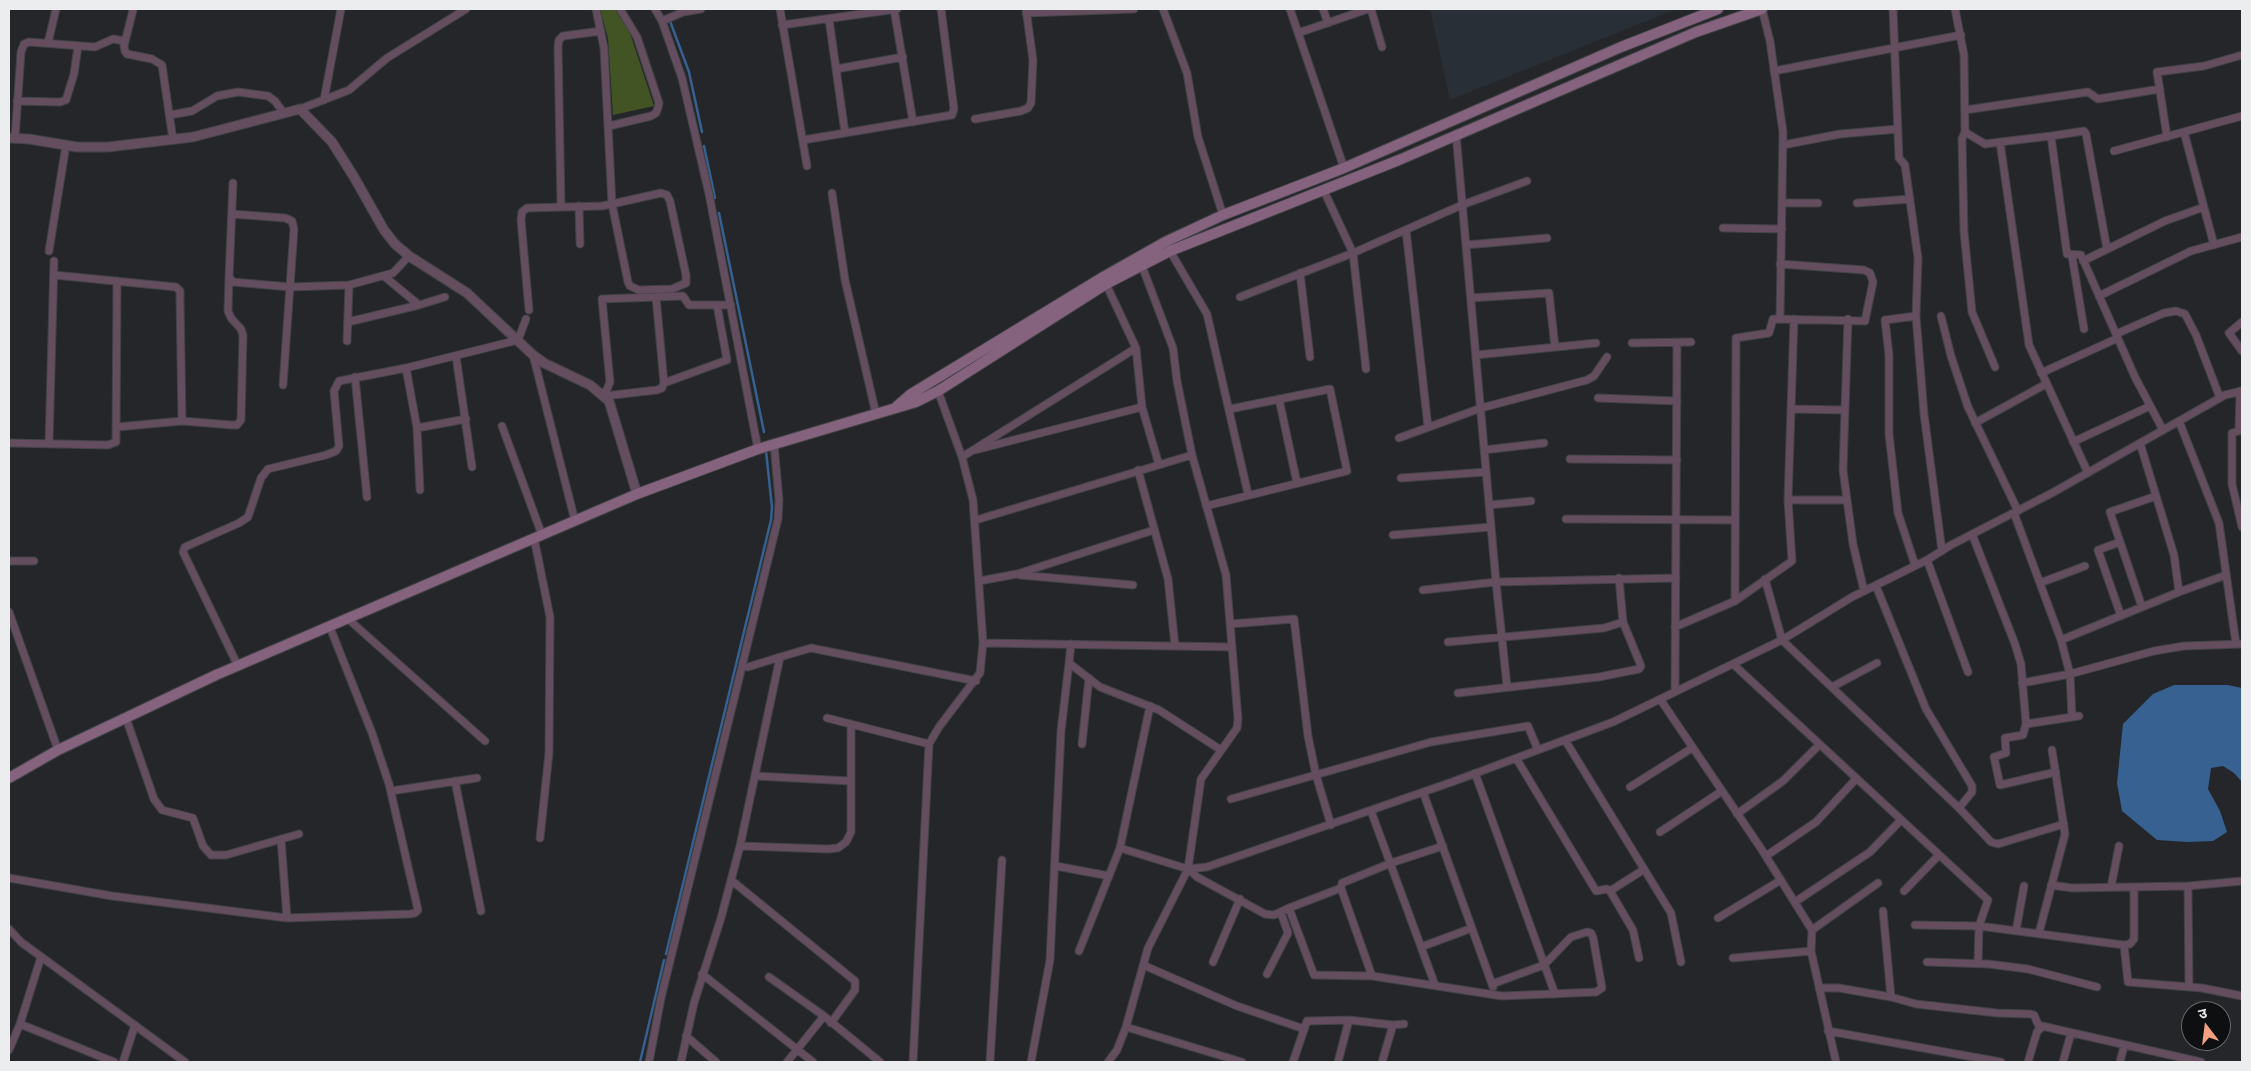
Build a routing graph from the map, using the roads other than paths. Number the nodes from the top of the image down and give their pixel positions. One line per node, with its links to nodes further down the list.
1 (56, 9): 32 (street)
2 (340, 9): 41 (street)
3 (466, 9): 41 (street)
4 (596, 9): 28 (street)
5 (620, 9): 50 (street)
6 (655, 9): 25 (street)
7 (701, 9): 23 (street)
8 (780, 9): 27 (street)
9 (894, 9): 10 (street); 24 (street); 37 (street)
10 (897, 9)
11 (941, 9): 49 (street)
12 (1134, 9): 22 (street)
13 (1163, 9): 81 (street)
14 (1290, 9): 29 (street)
15 (1323, 9): 26 (street)
16 (1370, 9): 26 (street); 34 (street)
17 (1718, 9): 66 (main road)
18 (1762, 9): 39 (street); 55 (main road)
19 (1893, 9): 35 (street)
20 (1955, 9): 30 (street)
21 (133, 10): 31 (street)
22 (1026, 11): 48 (street)
23 (673, 12): 25 (street)
24 (829, 19): 27 (street); 38 (street)
25 (662, 21): 115 (street)
26 (1328, 23): 29 (street)
27 (782, 26): 60 (street)
28 (601, 31): 50 (street); 77 (street)
29 (1298, 33): 66 (street)
30 (1960, 35): 35 (street); 44 (street)
31 (126, 41): 33 (street); 46 (street)
32 (48, 43): 33 (street); 42 (street)
33 (78, 46): 42 (street)
34 (1382, 47)
35 (1895, 48): 39 (street); 51 (street)
36 (2242, 55): 40 (street)
37 (903, 57): 38 (street); 49 (street)
38 (836, 69): 54 (street)
39 (1774, 71): 63 (street)
40 (2160, 89): 44 (street); 57 (street)
41 (324, 100): 43 (street)
42 (18, 101): 58 (street)
43 (300, 109): 45 (street); 94 (street)
44 (1965, 110): 52 (street)
45 (283, 112): 46 (street); 59 (street)
46 (170, 116): 59 (street)
47 (2242, 116): 53 (street)
48 (975, 119)
49 (913, 122): 54 (street)
50 (609, 126): 75 (street)
51 (1898, 129): 63 (street); 71 (street)
52 (1965, 132): 61 (street); 141 (street)
53 (2184, 132): 57 (street); 79 (street)
54 (845, 133): 60 (street)
55 (1456, 134): 69 (main road); 76 (street)
56 (2051, 136): 61 (street); 90 (street); 95 (street)
57 (2167, 137): 64 (street)
58 (12, 138): 62 (street)
59 (173, 140): 62 (street)
60 (803, 140): 65 (street)
61 (2000, 142): 144 (street)
62 (66, 145): 91 (street)
63 (1783, 145): 72 (street)
64 (2114, 151)
65 (807, 166)
66 (1344, 168): 81 (main road)
67 (1527, 181): 76 (street)
68 (233, 183): 80 (street)
69 (1324, 191): 92 (main road); 93 (street)
70 (832, 193): 163 (street)
71 (1910, 199): 74 (street); 117 (street)
72 (1783, 203): 73 (street); 83 (street)
73 (1818, 203)
74 (1857, 203)
75 (612, 204): 75 (street); 78 (street)
76 (1462, 205): 84 (street); 88 (street)
77 (561, 206): 78 (street); 116 (street)
78 (579, 206): 87 (street)
79 (2204, 207): 89 (street); 90 (street)
80 (232, 214): 102 (street); 107 (street)
81 (1223, 215): 159 (main road)
82 (1723, 228): 83 (street)
83 (1782, 229): 98 (street)
84 (1406, 230): 93 (street); 171 (street)
85 (2242, 237): 89 (street)
86 (1547, 238): 88 (street)
87 (580, 244)
88 (1466, 245): 112 (street)
89 (2214, 245): 108 (street)
90 (2107, 249): 97 (street)
91 (49, 251)
92 (1170, 251): 99 (main road); 160 (street)
93 (1353, 252): 100 (street); 143 (street)
94 (409, 256): 103 (street); 127 (street)
95 (2072, 256): 97 (street); 125 (street)
96 (54, 261): 101 (street)
97 (2083, 261): 108 (street)
98 (1780, 264): 119 (street); 121 (street)
99 (1142, 266): 105 (main road); 183 (street)
100 (1300, 274): 111 (street); 139 (street)
101 (54, 275): 104 (street); 178 (street)
102 (229, 277): 107 (street); 165 (street)
103 (385, 277): 106 (street); 113 (street)
104 (117, 280): 165 (street); 169 (street)
105 (1106, 284): 134 (street); 149 (main road)
106 (348, 285): 107 (street); 123 (street)
107 (290, 287): 148 (street)
108 (2099, 296): 126 (street)
109 (445, 297): 113 (street)
110 (656, 297): 114 (street); 146 (street); 151 (street)
111 (1240, 297)
112 (1471, 298): 133 (street); 137 (street)
113 (419, 305): 123 (street)
114 (718, 305): 115 (street); 146 (street)
115 (731, 305): 180 (street)
116 (529, 310)
117 (1916, 316): 216 (street); 220 (street)
118 (1941, 316): 167 (street)
119 (1780, 319): 120 (street); 207 (street)
120 (1794, 319): 121 (street); 161 (street)
121 (1848, 319): 162 (street)
122 (526, 320): 127 (street)
123 (348, 322): 128 (street)
124 (2242, 322): 135 (street)
125 (2084, 329)
126 (2117, 336): 144 (street); 153 (street); 156 (street)
127 (518, 340): 136 (street); 138 (street)
128 (347, 341)
129 (1691, 342): 132 (street)
130 (1596, 343): 133 (street)
131 (1632, 343): 132 (street)
132 (1677, 344): 155 (street)
133 (1555, 347): 137 (street)
134 (1136, 348): 157 (street); 182 (street)
135 (2242, 351)
136 (533, 355): 151 (street); 208 (street)
137 (1476, 355): 158 (street)
138 (456, 356): 142 (street); 164 (street)
139 (1310, 357)
140 (1607, 358): 158 (street)
141 (1995, 367)
142 (406, 368): 145 (street); 170 (street)
143 (1366, 369)
144 (2041, 373): 147 (street)
145 (355, 377): 197 (street); 257 (street)
146 (664, 383): 151 (street)
147 (2046, 384): 167 (street); 175 (street)
148 (283, 385)
149 (938, 391): 159 (main road); 182 (street)
150 (2241, 391): 153 (street); 209 (street)
151 (604, 396): 194 (street)
152 (1598, 398): 155 (street)
153 (2220, 398): 166 (street)
154 (1279, 399): 160 (street); 192 (street); 192 (street)
155 (1677, 401): 185 (street)
156 (2150, 406): 172 (street); 175 (street)
157 (1142, 407): 182 (street); 186 (street)
158 (1481, 408): 171 (street); 181 (street)
159 (893, 409): 163 (main road)
160 (1230, 409): 195 (street)
161 (1791, 409): 162 (street); 198 (street)
162 (1845, 410): 199 (street)
163 (876, 414): 179 (main road)
164 (466, 419): 170 (street); 187 (street)
165 (182, 421): 169 (street)
166 (2179, 421): 172 (street); 223 (street)
167 (1975, 423): 203 (street)
168 (502, 426): 214 (street)
169 (117, 428): 178 (street)
170 (417, 428): 193 (street)
171 (1428, 428): 173 (street)
172 (2163, 430): 177 (street)
173 (1399, 438)
174 (9, 442): 178 (street)
175 (2073, 442): 190 (street)
176 (1544, 443): 181 (street)
177 (2140, 443): 190 (street); 196 (street)
178 (50, 444)
179 (774, 444): 180 (main road); 395 (street)
180 (758, 449): 194 (main road)
181 (1484, 450): 189 (street)
182 (964, 454): 205 (street)
183 (1192, 455): 186 (street); 202 (street)
184 (1570, 459): 185 (street)
185 (1677, 460): 206 (street)
186 (1159, 464): 188 (street)
187 (472, 466)
188 (1138, 470): 205 (street); 211 (street)
189 (1486, 472): 191 (street); 201 (street)
190 (2088, 473): 203 (street)
191 (1401, 478)
192 (1297, 483): 195 (street)
193 (420, 490)
194 (637, 494): 208 (main road)
195 (1248, 494): 202 (street)
196 (2156, 496): 215 (street); 234 (street)
197 (367, 497)
198 (1788, 500): 199 (street); 226 (street)
199 (1847, 500): 233 (street)
200 (1531, 501): 201 (street)
201 (1489, 505): 210 (street)
202 (1206, 506): 241 (street)
203 (2016, 512): 212 (street); 229 (street)
204 (1566, 519): 206 (street)
205 (976, 520): 227 (street)
206 (1676, 520): 207 (street); 225 (street)
207 (1735, 520): 235 (street)
208 (575, 521): 214 (main road)
209 (2242, 527)
210 (1491, 528): 213 (street); 228 (street)
211 (1154, 530): 222 (street); 251 (street)
212 (1972, 534): 216 (street); 263 (street)
213 (1393, 535)
214 (538, 536): 239 (main road); 307 (street)
215 (2120, 542): 236 (street); 238 (street)
216 (1942, 551): 217 (street)
217 (1927, 560): 220 (street); 259 (street)
218 (9, 561): 219 (street)
219 (34, 561)
220 (1915, 565): 231 (street)
221 (2085, 566): 229 (street)
222 (1017, 574): 227 (street); 230 (street)
223 (2226, 575): 234 (street); 250 (street)
224 (1619, 578): 225 (street); 228 (street); 240 (street)
225 (1676, 578): 243 (street)
226 (1765, 579): 235 (street); 245 (street)
227 (979, 581): 248 (street)
228 (1496, 582): 232 (street); 244 (street)
229 (2040, 583): 246 (street)
230 (1133, 585)
231 (1876, 586): 233 (street); 299 (street)
232 (1423, 590)
233 (1864, 592): 245 (street)
234 (2179, 592): 236 (street)
235 (1735, 601): 243 (street)
236 (2142, 607): 238 (street)
237 (9, 612): 280 (street)
238 (2121, 616): 246 (street)
239 (347, 618): 242 (main road); 275 (street)
240 (1623, 622): 244 (street); 264 (street)
241 (1230, 624): 252 (street); 287 (street)
242 (329, 626): 257 (main road); 295 (street)
243 (1675, 628): 266 (street)
244 (1502, 637): 247 (street); 264 (street)
245 (1782, 640): 256 (street); 265 (street)
246 (2061, 640): 260 (street)
247 (1448, 642)
248 (983, 643): 249 (street); 262 (street)
249 (1071, 644): 251 (street); 254 (street)
250 (2239, 644): 260 (street)
251 (1175, 646): 252 (street)
252 (1232, 648): 281 (street)
253 (780, 657): 258 (street); 262 (street); 288 (street)
254 (1069, 663): 261 (street); 317 (street)
255 (1877, 663): 265 (street)
256 (1732, 664): 266 (street); 278 (street)
257 (238, 666): 270 (main road)
258 (748, 667)
259 (1968, 672)
260 (2070, 674): 263 (street); 273 (street)
261 (1089, 678): 269 (street); 277 (street)
262 (976, 681): 276 (street)
263 (2022, 683): 273 (street)
264 (1507, 686): 267 (street)
265 (1832, 687): 299 (street)
266 (1675, 692): 268 (street)
267 (1458, 693)
268 (1660, 699): 274 (street); 279 (street)
269 (1150, 706): 281 (street); 312 (street)
270 (126, 718): 280 (main road); 308 (street)
271 (828, 718): 272 (street)
272 (851, 724): 276 (street); 293 (street)
273 (2026, 724): 285 (street)
274 (1565, 740): 282 (street); 319 (street)
275 (485, 741)
276 (928, 744): 401 (street)
277 (1082, 744)
278 (1819, 745): 291 (street); 301 (street)
279 (1692, 748): 294 (street); 296 (street)
280 (58, 750): 289 (main road)
281 (1222, 750): 318 (street)
282 (1538, 750): 284 (street); 287 (street)
283 (2052, 750): 285 (street)
284 (1516, 758): 286 (street); 332 (street)
285 (2056, 772): 303 (street)
286 (1475, 773): 297 (street); 361 (street)
287 (1316, 775): 298 (street); 304 (street)
288 (756, 776): 293 (street); 309 (street)
289 (9, 778)
290 (477, 778): 292 (street)
291 (1856, 779): 302 (street); 314 (street)
292 (455, 781): 295 (street); 337 (street)
293 (850, 781): 309 (street)
294 (1630, 787)
295 (391, 790): 340 (street)
296 (1722, 791): 301 (street); 305 (street)
297 (1424, 792): 300 (street); 310 (street)
298 (1231, 799)
299 (1959, 808): 303 (street)
300 (1371, 811): 304 (street); 316 (street)
301 (1737, 814): 314 (street)
302 (1901, 820): 313 (street); 335 (street)
303 (2064, 824): 326 (street)
304 (1331, 825): 318 (street)
305 (1660, 832)
306 (299, 834): 308 (street)
307 (540, 838)
308 (281, 839): 340 (street)
309 (740, 846): 322 (street)
310 (1443, 846): 316 (street); 344 (street)
311 (2119, 846): 329 (street)
312 (1120, 848): 318 (street); 320 (street)
313 (1939, 855): 333 (street); 343 (street)
314 (1766, 856): 323 (street)
315 (1002, 860): 402 (street)
316 (1391, 863): 331 (street); 350 (street)
317 (1056, 866): 320 (street); 403 (street)
318 (1188, 868): 334 (street); 360 (street)
319 (1643, 870): 332 (street); 357 (street)
320 (1109, 876): 351 (street)
321 (9, 878): 340 (street)
322 (731, 880): 362 (street); 377 (street)
323 (1781, 880): 335 (street); 341 (street)
324 (2242, 881): 328 (street)
325 (1878, 883): 346 (street)
326 (2051, 885): 329 (street); 348 (street)
327 (2024, 886): 347 (street)
328 (2188, 886): 330 (street); 369 (street)
329 (2111, 887): 330 (street)
330 (2134, 887): 349 (street)
331 (1342, 888): 336 (street); 364 (street)
332 (1610, 891): 354 (street)
333 (1904, 891)
334 (1240, 899): 339 (street); 356 (street)
335 (1795, 902): 346 (street)
336 (1289, 908): 339 (street); 364 (street)
337 (481, 911)
338 (1883, 911): 374 (street)
339 (1281, 913): 363 (street)
340 (287, 918)
341 (1718, 918)
342 (1915, 925): 343 (street)
343 (1979, 926): 347 (street); 359 (street)
344 (1472, 928): 350 (street); 366 (street)
345 (9, 929): 353 (street)
346 (1812, 930): 352 (street)
347 (2016, 930): 348 (street)
348 (2039, 933): 349 (street)
349 (2124, 946): 369 (street)
350 (1421, 947): 367 (street)
351 (1080, 951)
352 (1811, 951): 355 (street); 370 (street)
353 (41, 957): 378 (street); 379 (street)
354 (1639, 958)
355 (1733, 958)
356 (1213, 962)
357 (1681, 962)
358 (1927, 962): 359 (street)
359 (1978, 964): 368 (street)
360 (1143, 965): 382 (street); 383 (street)
361 (1544, 965): 366 (street); 371 (street); 371 (street)
362 (702, 974): 387 (street); 390 (street)
363 (1267, 974)
364 (1372, 976): 367 (street)
365 (769, 977): 375 (street)
366 (1492, 984): 372 (street)
367 (1435, 985): 372 (street)
368 (2097, 987)
369 (2189, 987): 373 (street)
370 (1819, 988): 374 (street); 385 (street)
371 (1555, 994): 372 (street)
372 (1496, 995)
373 (2242, 996)
374 (1890, 997): 384 (street)
375 (824, 1016): 377 (street); 390 (street)
376 (1349, 1020): 381 (street); 383 (street); 407 (street)
377 (831, 1023): 400 (street)
378 (20, 1024): 389 (street); 392 (street)
379 (135, 1024): 393 (street); 394 (street)
380 (1404, 1024): 381 (street)
381 (1393, 1025): 408 (street)
382 (1126, 1027): 404 (street); 405 (street)
383 (1304, 1029): 406 (street)
384 (2040, 1029): 386 (street); 411 (street)
385 (1828, 1031): 409 (street); 410 (street)
386 (2071, 1033): 388 (street); 412 (street)
387 (686, 1036): 396 (street); 397 (street)
388 (2124, 1046): 391 (street); 413 (street)
389 (9, 1050)
390 (797, 1050): 398 (street); 399 (street)
391 (2180, 1061): 414 (street)
392 (114, 1062)
393 (123, 1062)
394 (185, 1062)
395 (649, 1062)
396 (681, 1062)
397 (716, 1062)
398 (787, 1062)
399 (813, 1062)
400 (880, 1062)
401 (914, 1062)
402 (990, 1062)
403 (1031, 1062)
404 (1108, 1062)
405 (1242, 1062)
406 (1293, 1062)
407 (1338, 1062)
408 (1382, 1062)
409 (1836, 1062)
410 (2001, 1062)
411 (2028, 1062)
412 (2064, 1062)
413 (2120, 1062)
414 (2201, 1062)

